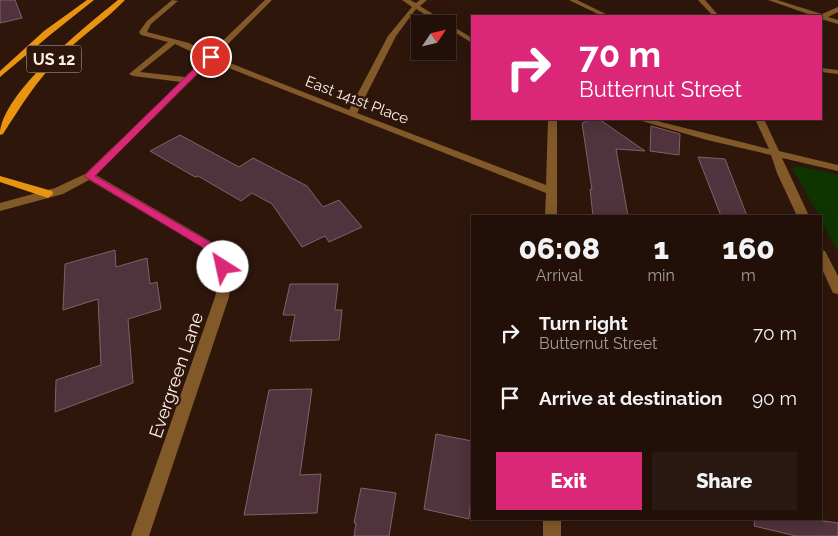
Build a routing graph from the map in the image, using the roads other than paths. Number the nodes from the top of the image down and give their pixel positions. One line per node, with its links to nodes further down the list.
1 (91, 0): 26 (main road, US 12)
2 (122, 0): 32 (main road, US 12)
3 (165, 0): 4 (street)
4 (176, 0): 22 (street, East 141st Place)
5 (269, 0): 23 (street)
6 (405, 0): 11 (street)
7 (424, 0): 11 (street)
8 (572, 0): 14 (street)
9 (701, 0): 15 (street)
10 (771, 0): 16 (street)
11 (415, 6): 13 (street); 28 (street)
12 (838, 9): 17 (street)
13 (431, 15)
14 (605, 15)
15 (715, 15)
16 (815, 15)
17 (822, 17)
18 (822, 17): 19 (street)
19 (838, 22)
20 (456, 30): 21 (street)
21 (471, 40)
22 (174, 41): 23 (street, East 141st Place); 27 (street)
23 (211, 57): 27 (street); 28 (street, East 141st Place)
24 (822, 70): 25 (street)
25 (838, 72)
26 (0, 76)
27 (187, 80): 35 (street)
28 (352, 112): 37 (street, East 141st Place)
29 (552, 120): 37 (street)
30 (644, 120): 33 (street)
31 (760, 120): 33 (street)
32 (0, 132)
33 (774, 153): 34 (street); 41 (street)
34 (838, 168)
35 (88, 176): 38 (street); 45 (street, Evergreen Lane)
36 (0, 178): 38 (main road)
37 (551, 191): 40 (street)
38 (48, 194): 39 (street)
39 (0, 207)
40 (551, 215)
41 (803, 215)
42 (822, 256): 43 (street)
43 (838, 289)
44 (552, 520): 46 (street)
45 (140, 536)
46 (552, 536)

